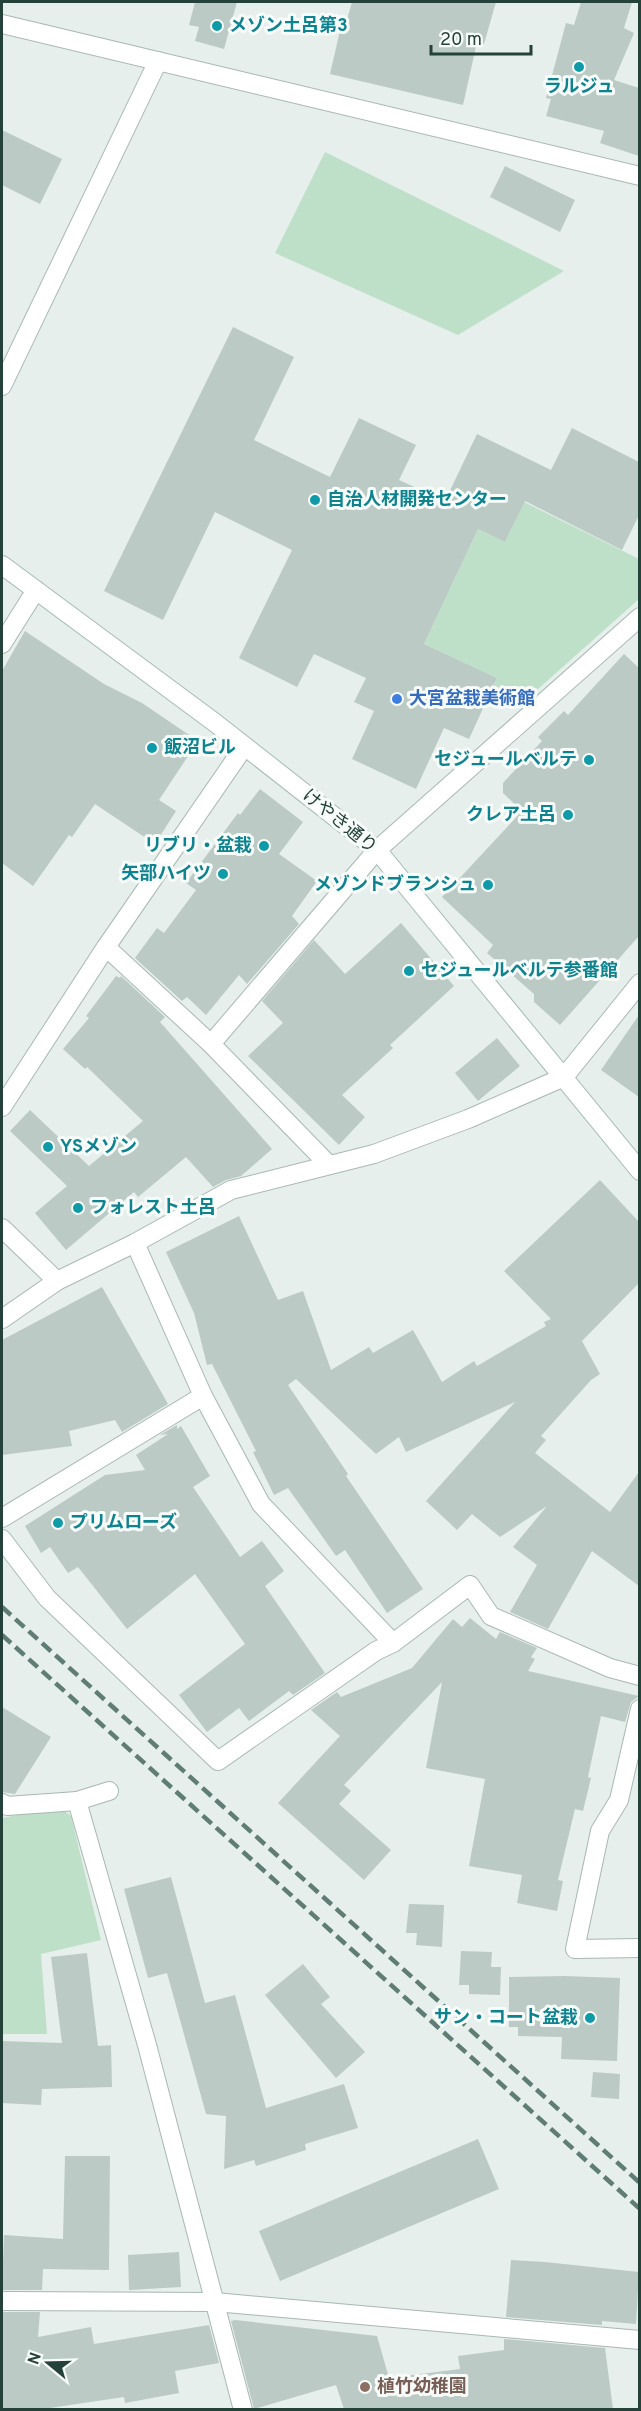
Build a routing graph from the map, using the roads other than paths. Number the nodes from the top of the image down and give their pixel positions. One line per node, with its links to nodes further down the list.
1 (2, 24): 2 (street)
2 (158, 61): 3 (street); 4 (street)
3 (639, 176)
4 (2, 386)
5 (2, 565): 6 (street, けやき通り)
6 (36, 590): 8 (street); 9 (street, けやき通り)
7 (637, 623): 10 (street)
8 (2, 644)
9 (244, 747): 10 (street, けやき通り); 11 (street)
10 (376, 850): 13 (street); 14 (street, けやき通り)
11 (106, 947): 13 (street); 15 (street)
12 (639, 983): 14 (street)
13 (211, 1044): 16 (street)
14 (564, 1077): 16 (street); 17 (street, けやき通り)
15 (2, 1107)
16 (329, 1165): 19 (street)
17 (639, 1171)
18 (2, 1228): 20 (street)
19 (135, 1243): 20 (street); 22 (street)
20 (57, 1281): 21 (street)
21 (2, 1319)
22 (203, 1396): 23 (street); 25 (street)
23 (2, 1518)
24 (2, 1539): 25 (street)
25 (393, 1643): 26 (street)
26 (639, 1676)
27 (639, 1709): 31 (street)
28 (109, 1791): 29 (street)
29 (77, 1801): 30 (street); 33 (street)
30 (2, 1803)
31 (639, 1948)
32 (2, 2301): 33 (street)
33 (215, 2302): 34 (street); 35 (street)
34 (639, 2340)
35 (243, 2409)

